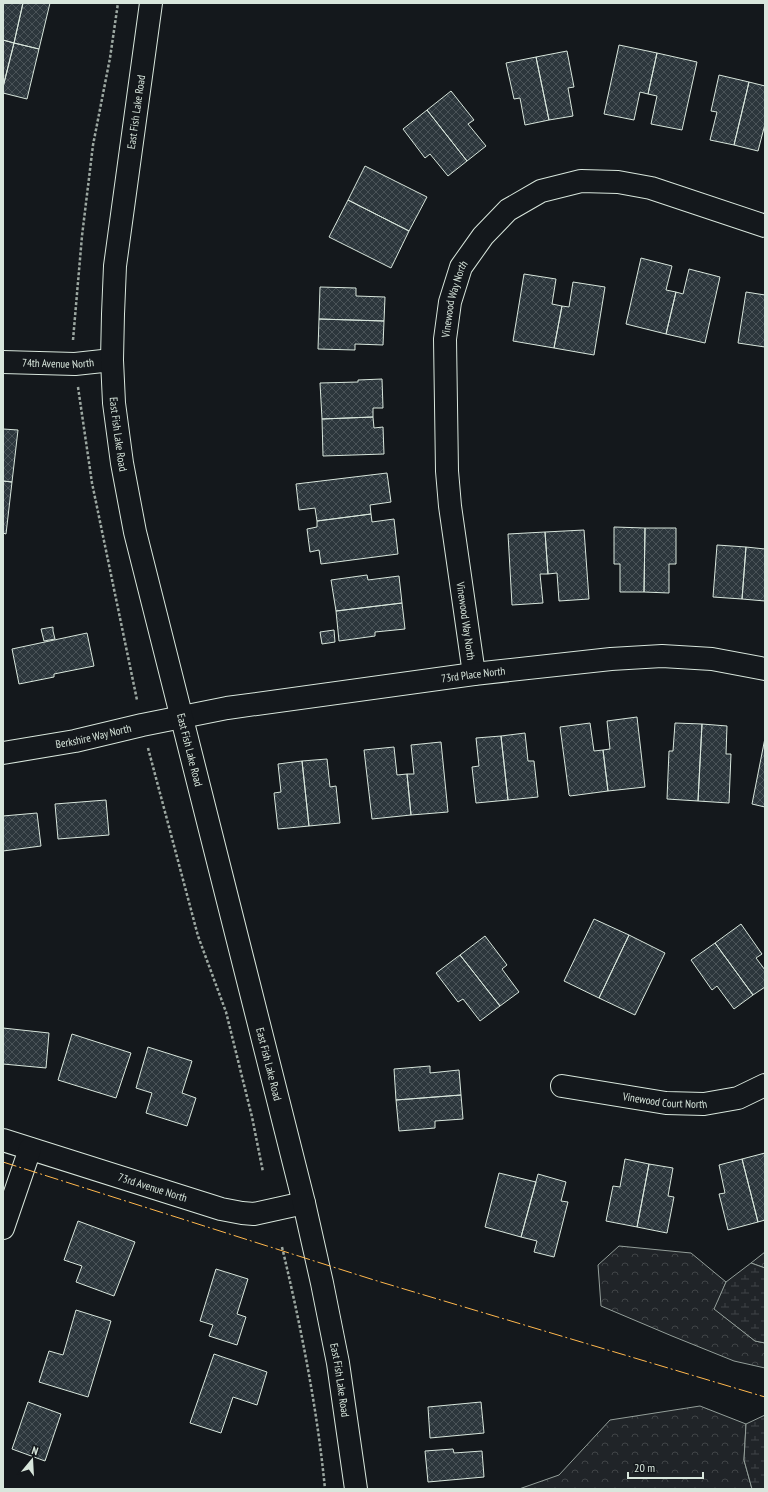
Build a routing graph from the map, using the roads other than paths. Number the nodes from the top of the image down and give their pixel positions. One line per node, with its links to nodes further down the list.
1 (151, 3): 3 (street, East Fish Lake Road)
2 (765, 226): 6 (street, Vinewood Way North)
3 (112, 360): 4 (street, 74th Avenue North); 7 (street, East Fish Lake Road)
4 (3, 362)
5 (765, 669): 6 (street, 73rd Place North)
6 (474, 674): 7 (street, 73rd Place North)
7 (183, 717): 8 (street, Berkshire Way North); 13 (street, East Fish Lake Road)
8 (3, 752)
9 (765, 1085): 10 (street, Vinewood Court North)
10 (562, 1086)
11 (3, 1140): 12 (street, 73rd Avenue North)
12 (30, 1149): 13 (street, 73rd Avenue North); 14 (street)
13 (304, 1203): 15 (street, East Fish Lake Road)
14 (3, 1228)
15 (356, 1489)

